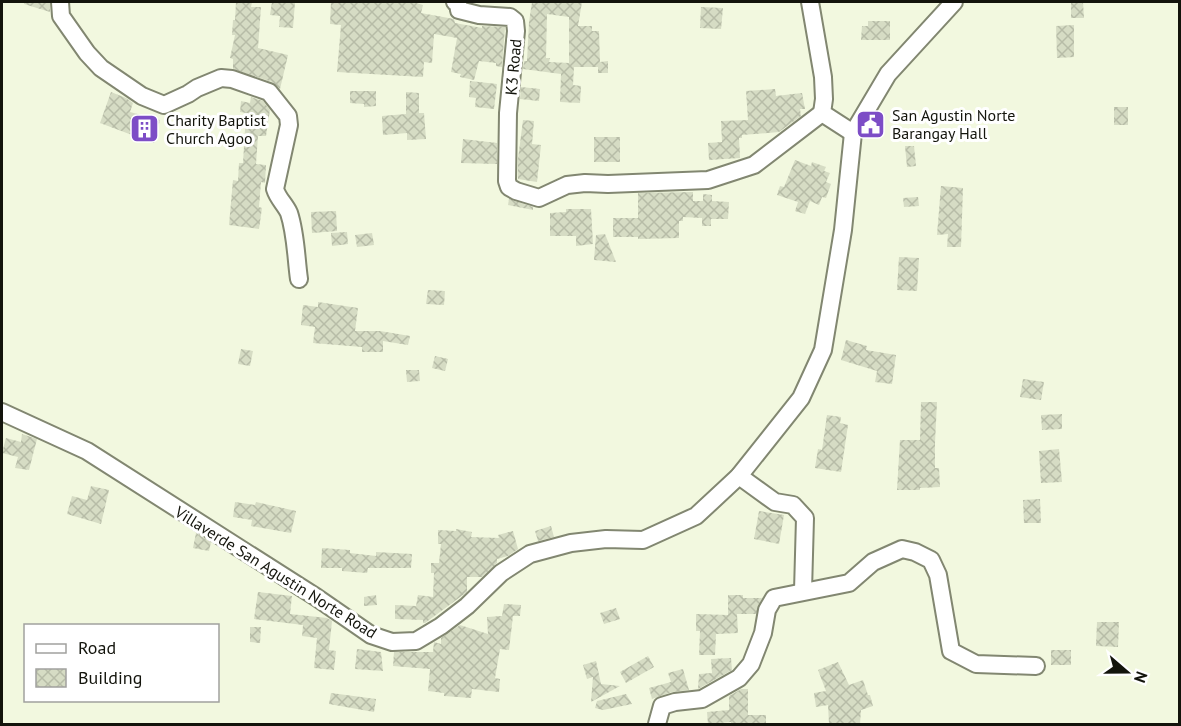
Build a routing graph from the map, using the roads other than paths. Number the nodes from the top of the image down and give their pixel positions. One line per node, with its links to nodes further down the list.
1 (60, 2): 7 (street)
2 (454, 2): 5 (street, K3 Road)
3 (810, 2): 5 (street)
4 (954, 2): 6 (street, Villaverde San Agustin Norte Road)
5 (822, 113): 6 (street)
6 (853, 133): 9 (street, Villaverde San Agustin Norte Road)
7 (299, 279)
8 (2, 412): 9 (street, Villaverde San Agustin Norte Road)
9 (739, 477): 10 (street)
10 (803, 591): 11 (street); 12 (street)
11 (1036, 666)
12 (657, 724)

